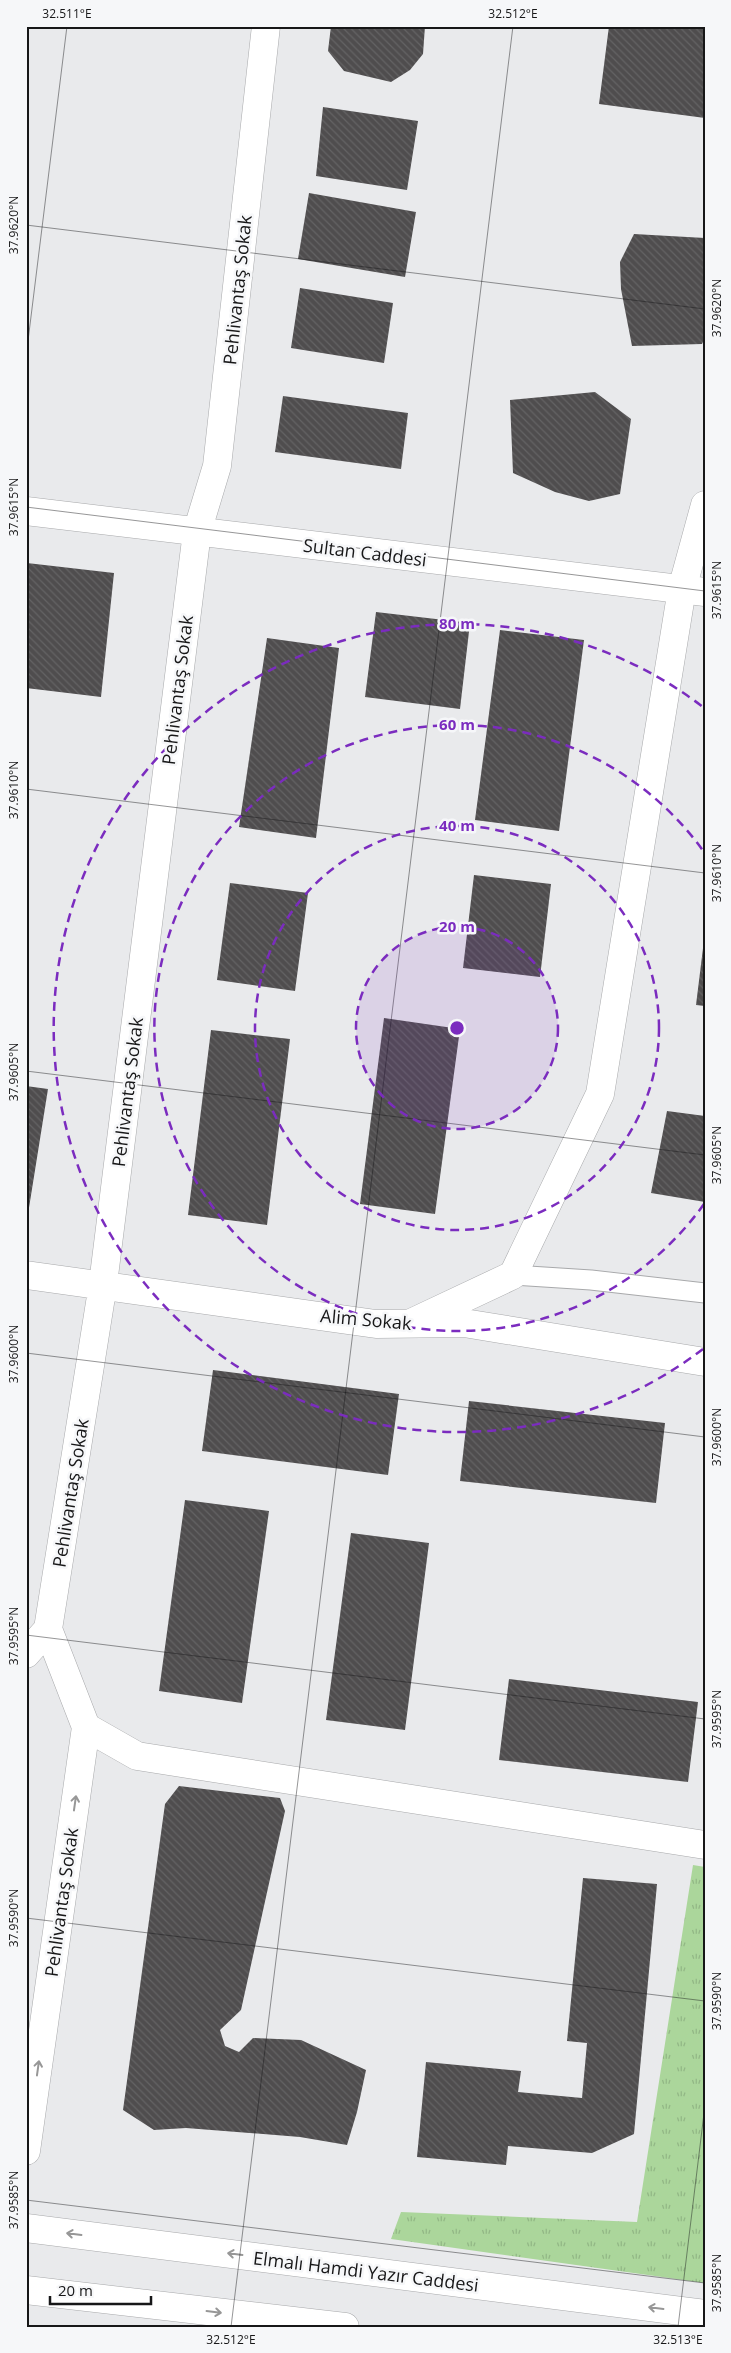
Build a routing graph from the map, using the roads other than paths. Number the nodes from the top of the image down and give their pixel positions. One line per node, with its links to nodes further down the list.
1 (266, 26): 4 (street, Pehlivantaş Sokak)
2 (705, 505): 5 (street)
3 (26, 511): 4 (street, Sultan Caddesi)
4 (197, 532): 5 (street, Sultan Caddesi); 8 (street, Pehlivantaş Sokak)
5 (693, 590): 7 (street)
6 (26, 1275): 8 (street, Alim Sokak)
7 (513, 1275): 9 (lane); 10 (street)
8 (103, 1284): 10 (street, Alim Sokak); 12 (street, Pehlivantaş Sokak)
9 (705, 1294)
10 (411, 1324): 11 (street, Alim Sokak)
11 (705, 1362)
12 (48, 1629): 13 (street); 14 (street, Pehlivantaş Sokak)
13 (26, 1654)
14 (86, 1728): 15 (street); 16 (street, Pehlivantaş Sokak, one-way to 14)
15 (705, 1845)
16 (26, 2150)
17 (26, 2228): 19 (street, Elmalı Hamdi Yazır Caddesi, one-way to 17)
18 (26, 2290): 20 (street, one-way to 20)
19 (705, 2314)
20 (345, 2327)

